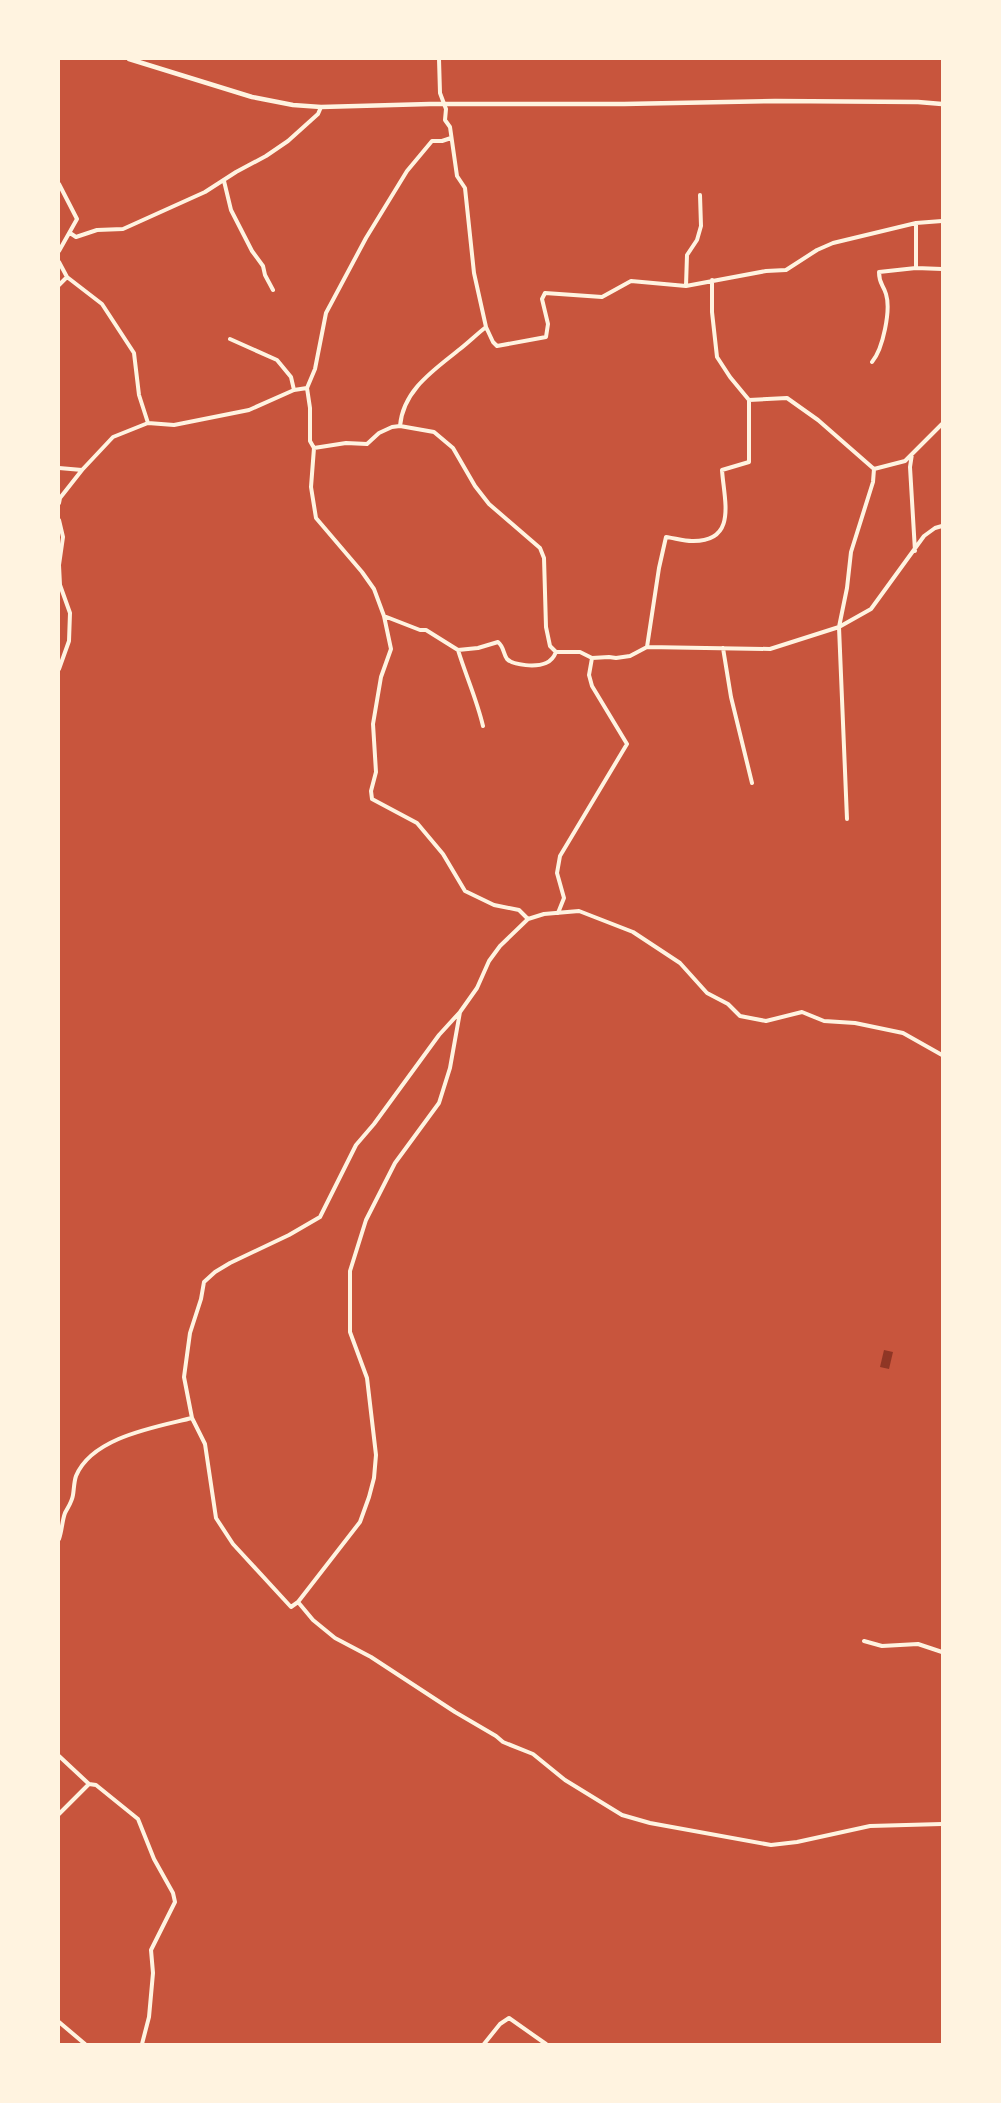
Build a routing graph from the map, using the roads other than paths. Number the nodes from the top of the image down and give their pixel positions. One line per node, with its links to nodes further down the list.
1 (129, 59): 5 (street)
2 (439, 59): 3 (street)
3 (444, 104): 4 (street); 5 (street); 6 (street)
4 (942, 104)
5 (321, 107): 7 (street)
6 (451, 138): 22 (street); 25 (street)
7 (224, 181): 12 (street); 21 (street)
8 (59, 184): 12 (street)
9 (700, 195): 20 (street)
10 (942, 221): 11 (street)
11 (916, 222): 15 (street); 18 (street)
12 (70, 233): 13 (street)
13 (59, 251)
14 (59, 262): 17 (street)
15 (916, 268): 16 (street); 24 (street)
16 (942, 269)
17 (67, 277): 19 (street); 28 (street)
18 (712, 280): 20 (street); 27 (street)
19 (59, 285)
20 (686, 286): 22 (street)
21 (274, 290)
22 (486, 326): 30 (street)
23 (230, 339): 26 (street)
24 (872, 362)
25 (306, 388): 26 (street); 31 (street)
26 (294, 390): 28 (street)
27 (749, 400): 35 (street); 42 (street)
28 (148, 423): 34 (street)
29 (942, 424): 32 (street)
30 (400, 426): 31 (street); 45 (street)
31 (314, 448): 40 (street)
32 (912, 454): 35 (street); 39 (street)
33 (59, 468): 34 (street)
34 (82, 470): 36 (street)
35 (874, 470): 41 (street)
36 (59, 503)
37 (59, 520): 47 (street)
38 (942, 526): 39 (street)
39 (915, 551): 41 (street)
40 (384, 616): 44 (street); 52 (street)
41 (839, 627): 43 (street); 50 (street)
42 (647, 647): 43 (street); 46 (street)
43 (723, 648): 49 (street)
44 (458, 650): 45 (street); 48 (street)
45 (556, 652): 46 (street)
46 (592, 658): 51 (street)
47 (59, 669)
48 (483, 726)
49 (752, 783)
50 (847, 819)
51 (558, 913): 52 (street); 54 (street)
52 (528, 919): 53 (street)
53 (460, 1012): 55 (street); 57 (street)
54 (942, 1055)
55 (192, 1418): 56 (street); 57 (street)
56 (59, 1539)
57 (298, 1602): 63 (street)
58 (864, 1641): 59 (street)
59 (942, 1652)
60 (59, 1756): 61 (street)
61 (89, 1784): 62 (street); 66 (street)
62 (59, 1814)
63 (942, 1824)
64 (59, 2022): 65 (street)
65 (85, 2044)
66 (142, 2044)
67 (484, 2044): 68 (street)
68 (546, 2044)

